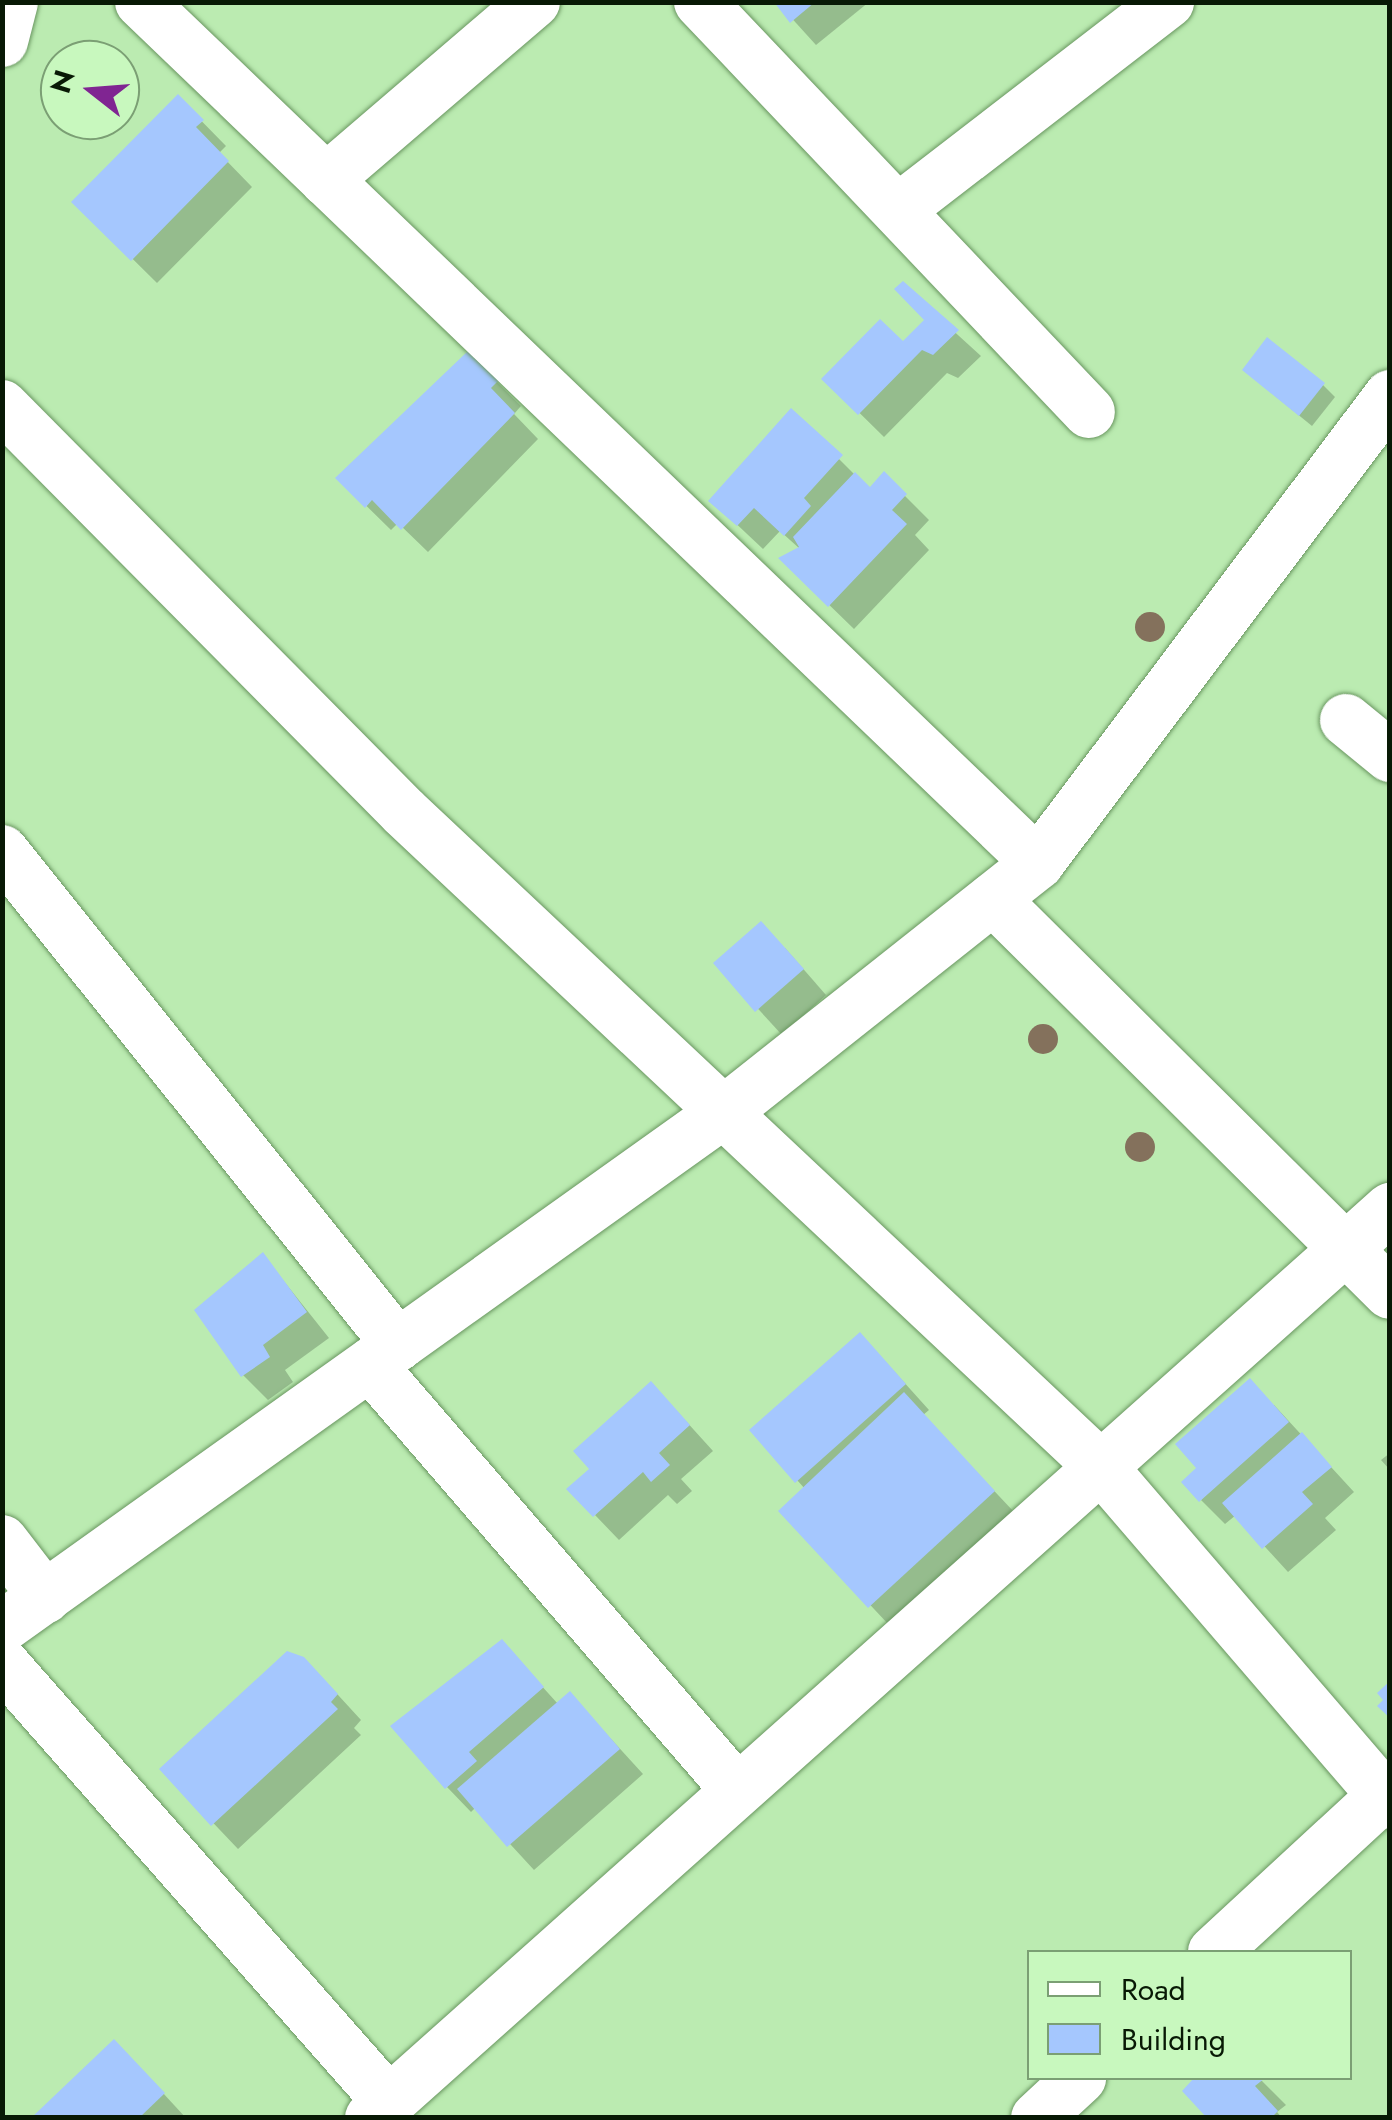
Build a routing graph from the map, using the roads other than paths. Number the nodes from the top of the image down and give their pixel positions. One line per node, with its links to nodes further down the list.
1 (12, 2): 6 (street)
2 (141, 2): 7 (street)
3 (534, 2): 7 (street)
4 (700, 2): 8 (street)
5 (1168, 2): 8 (street)
6 (2, 41)
7 (326, 180): 15 (street)
8 (898, 210): 11 (street)
9 (1390, 396): 15 (street)
10 (2, 406): 17 (street)
11 (1089, 412)
12 (1346, 720): 13 (street)
13 (1390, 756)
14 (2, 851): 21 (street)
15 (1038, 863): 16 (street)
16 (994, 899): 17 (street); 19 (street)
17 (724, 1112): 21 (street); 22 (street)
18 (1390, 1210): 19 (street)
19 (1345, 1251): 20 (street); 22 (street)
20 (1390, 1293)
21 (384, 1355): 24 (street); 27 (street)
22 (1100, 1467): 27 (street); 28 (street)
23 (2, 1541): 24 (street)
24 (45, 1597): 25 (street)
25 (2, 1628)
26 (2, 1663): 31 (street)
27 (738, 1790): 31 (street)
28 (1387, 1799): 29 (street)
29 (1216, 1950)
30 (1078, 2080): 32 (street)
31 (380, 2110)
32 (1037, 2118)

